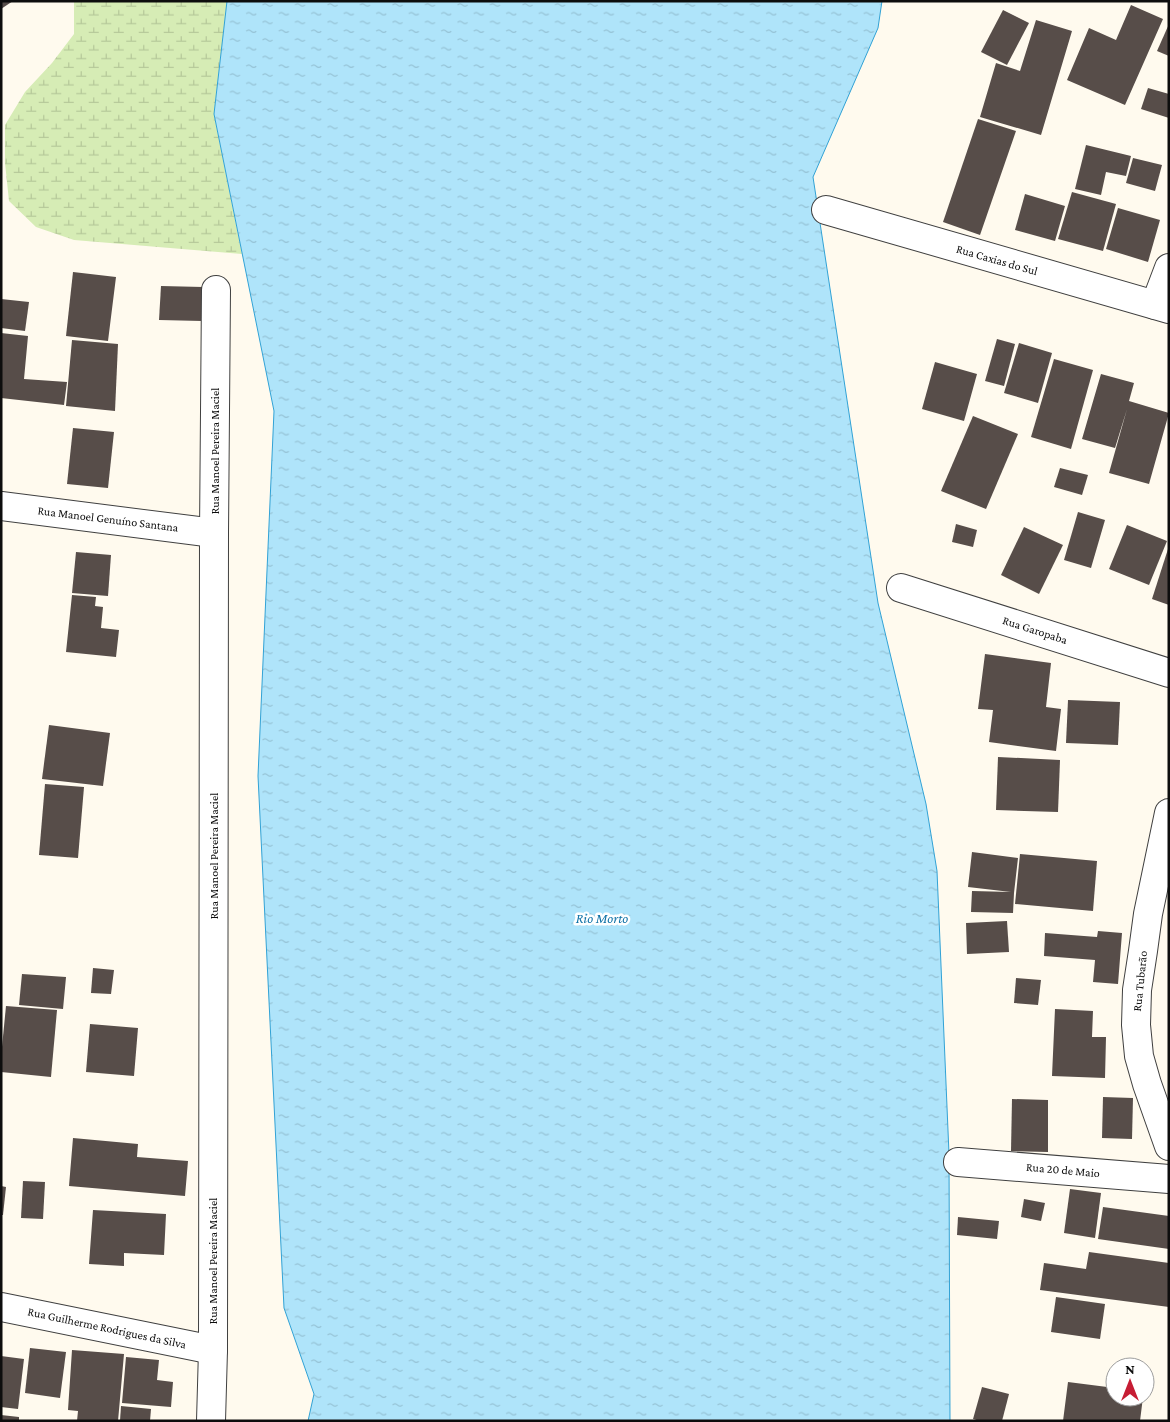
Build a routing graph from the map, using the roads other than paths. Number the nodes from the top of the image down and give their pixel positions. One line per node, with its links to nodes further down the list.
1 (826, 210): 4 (street, Rua Caxias do Sul)
2 (1169, 268): 4 (street)
3 (216, 290): 6 (street, Rua Manoel Pereira Maciel)
4 (1162, 307)
5 (1, 506): 6 (street, Rua Manoel Genuíno Santana)
6 (214, 533): 14 (street, Rua Manoel Pereira Maciel)
7 (901, 588): 8 (street, Rua Garopaba)
8 (1169, 673)
9 (1169, 813): 10 (street, Rua Tubarão)
10 (1169, 1146)
11 (958, 1162): 12 (street, Rua 20 de Maio)
12 (1164, 1175)
13 (1, 1306): 14 (street, Rua Guilherme Rodrigues da Silva)
14 (213, 1350): 15 (street, Rua Manoel Pereira Maciel)
15 (211, 1421)

